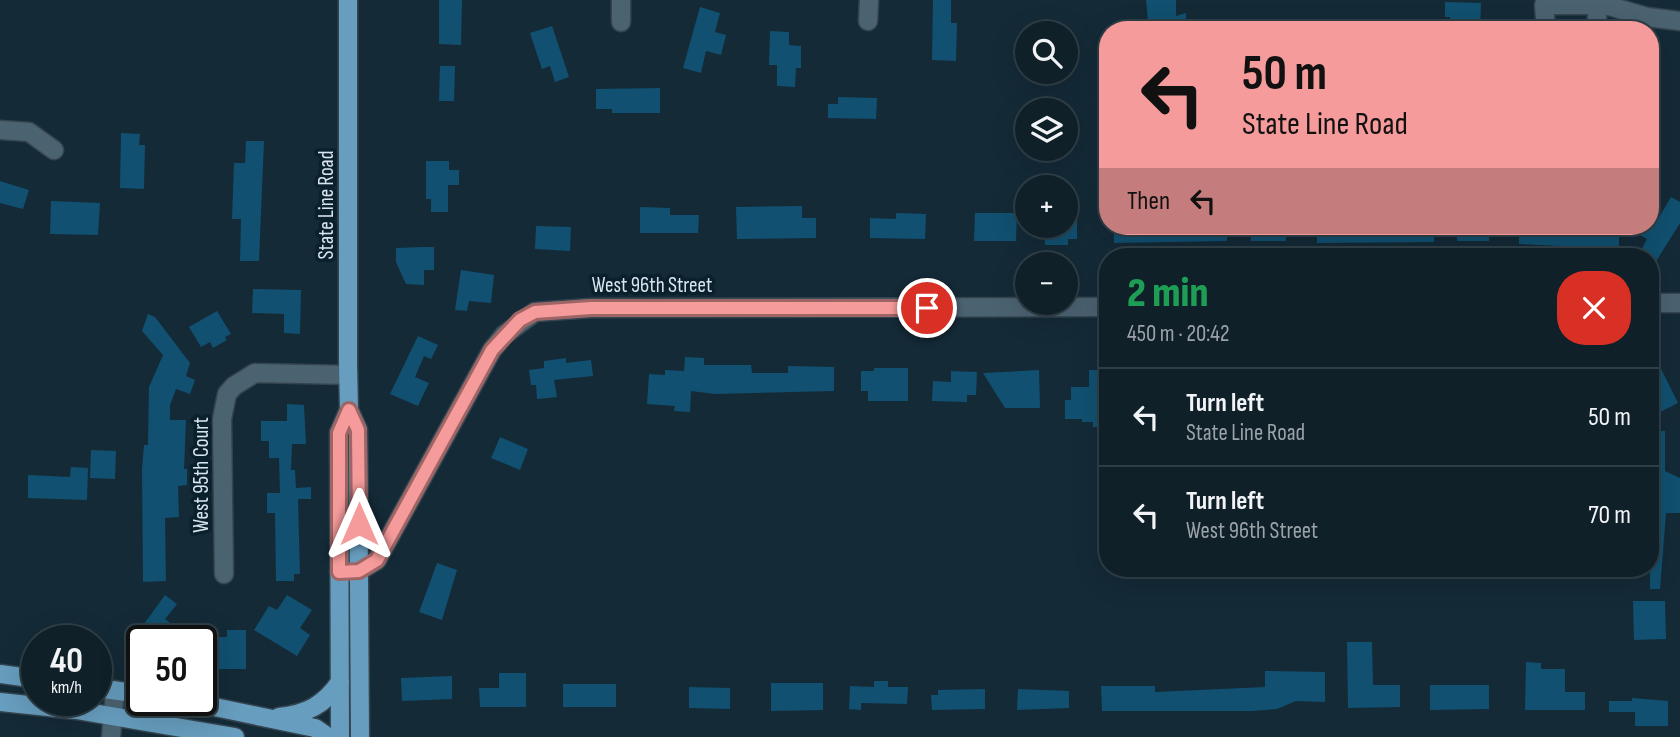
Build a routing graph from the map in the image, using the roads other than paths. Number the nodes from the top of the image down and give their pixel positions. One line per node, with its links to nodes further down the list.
1 (348, 0): 15 (main road, State Line Road)
2 (621, 0): 9 (street)
3 (869, 0): 5 (street)
4 (1598, 5): 6 (street); 7 (street); 8 (street)
5 (868, 21)
6 (1545, 21)
7 (1597, 21)
8 (1680, 21)
9 (621, 22)
10 (0, 130): 11 (street)
11 (54, 150)
12 (1659, 303): 13 (street)
13 (1680, 303)
14 (1099, 307): 17 (street, West 96th Street)
15 (348, 370): 16 (main road, State Line Road); 19 (street, West 95th Court)
16 (349, 410): 17 (main road, State Line Road); 18 (main road, State Line Road)
17 (359, 571): 18 (street); 36 (main road, State Line Road)
18 (339, 572): 22 (main road, State Line Road)
19 (224, 574)
20 (0, 674): 21 (main road)
21 (21, 677)
22 (340, 682): 31 (main road); 35 (main road, State Line Road)
23 (112, 690): 24 (main road)
24 (115, 690): 25 (main road); 29 (street)
25 (126, 692)
26 (0, 702): 27 (main road)
27 (21, 705)
28 (217, 707): 31 (main road)
29 (112, 710)
30 (111, 716): 32 (street); 33 (main road)
31 (269, 718): 34 (main road)
32 (111, 737)
33 (234, 737)
34 (328, 737)
35 (340, 737)
36 (360, 737)

